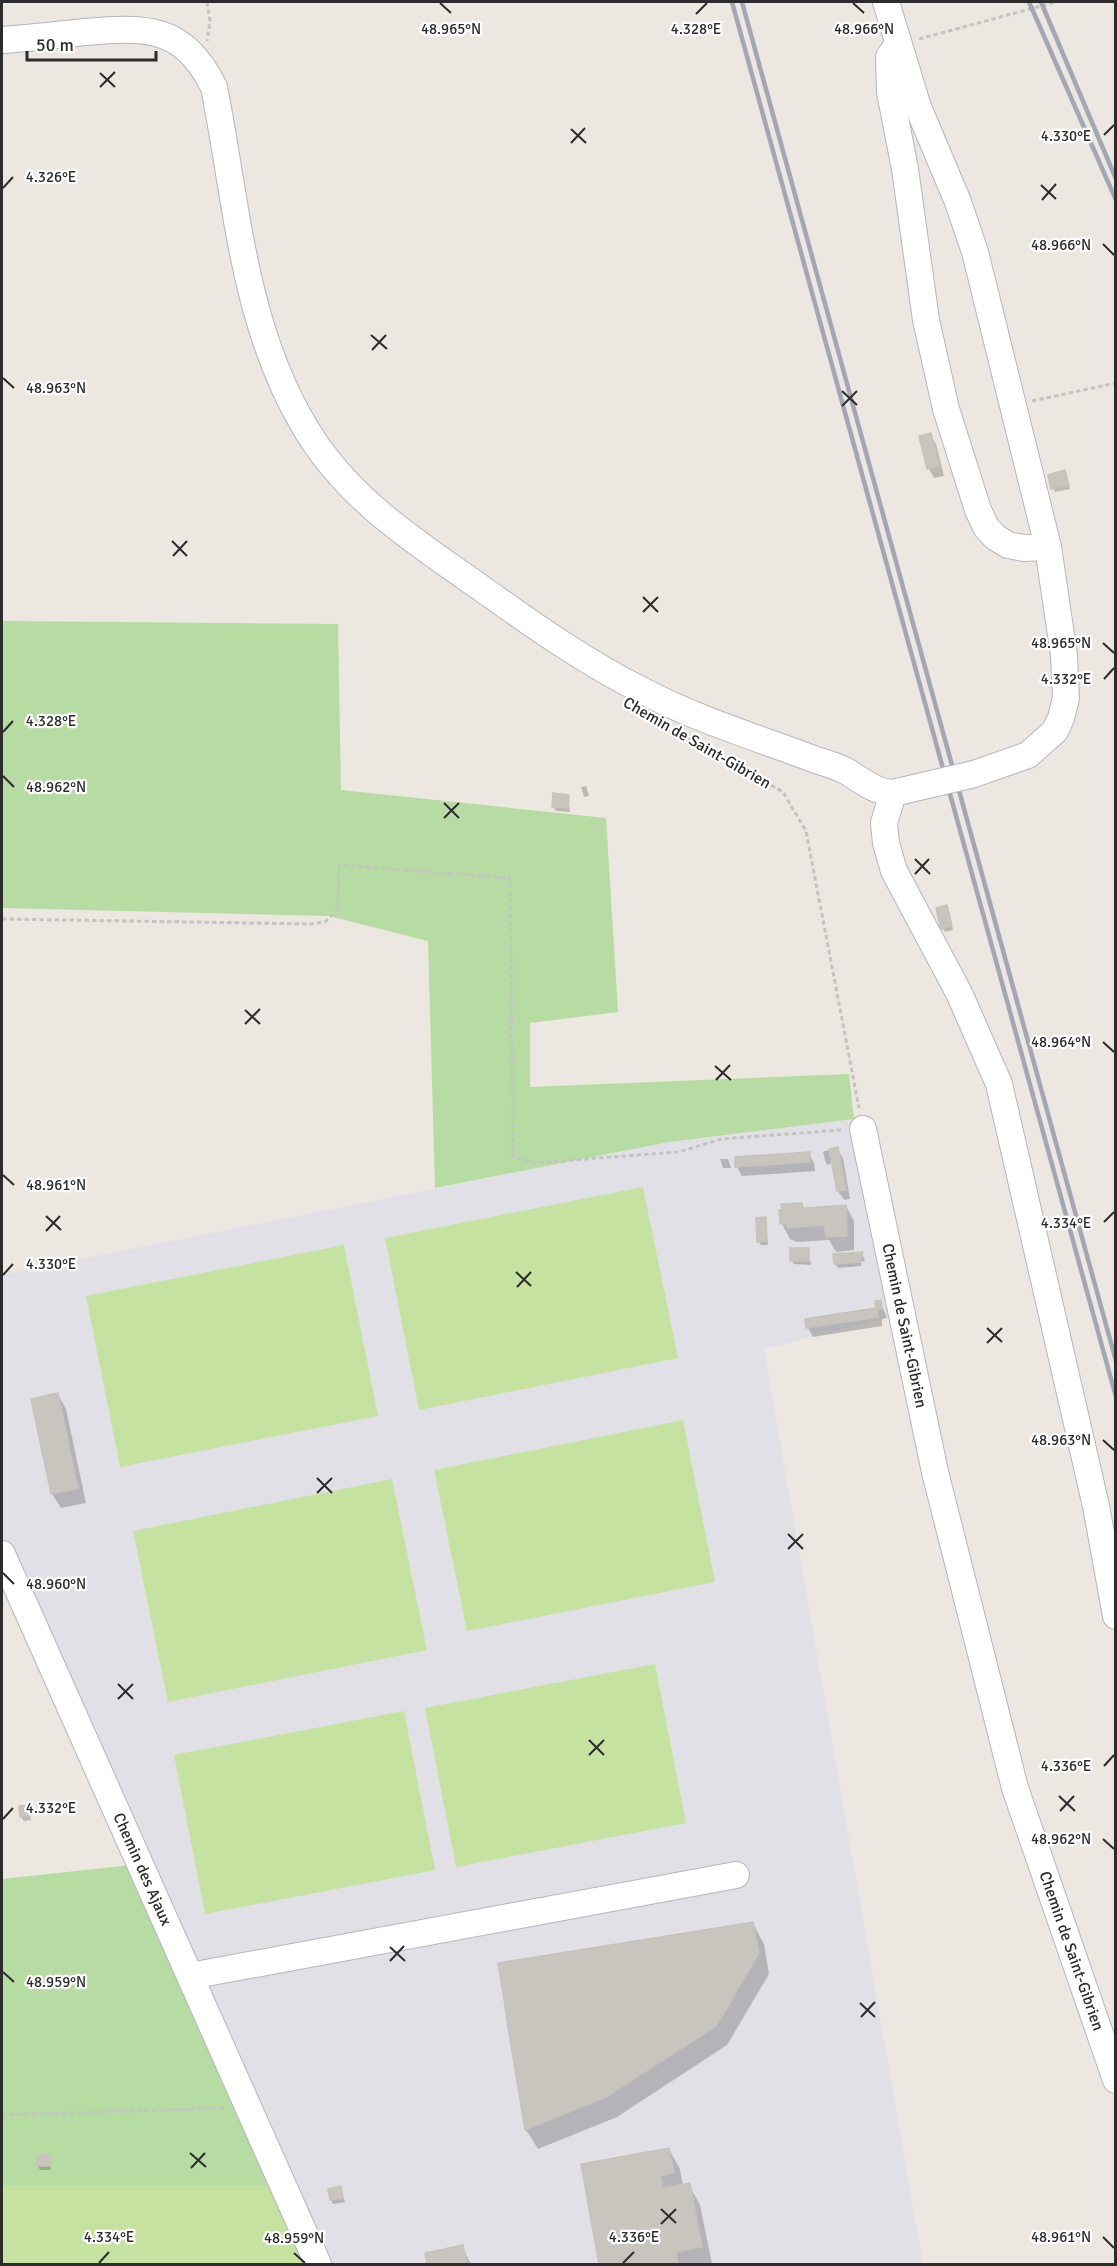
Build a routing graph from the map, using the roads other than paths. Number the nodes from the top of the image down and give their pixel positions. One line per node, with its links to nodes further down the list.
1 (886, 2): 3 (street)
2 (2, 40): 5 (street)
3 (897, 45): 4 (street); 4 (street)
4 (1048, 547): 5 (street, bridge)
5 (893, 793): 8 (street)
6 (863, 1129): 11 (street, Chemin de Saint-Gibrien)
7 (2, 1554): 10 (street, Chemin des Ajaux)
8 (1116, 1616)
9 (736, 1875): 10 (street)
10 (190, 1976): 12 (street, Chemin des Ajaux)
11 (1116, 2080)
12 (318, 2265)

